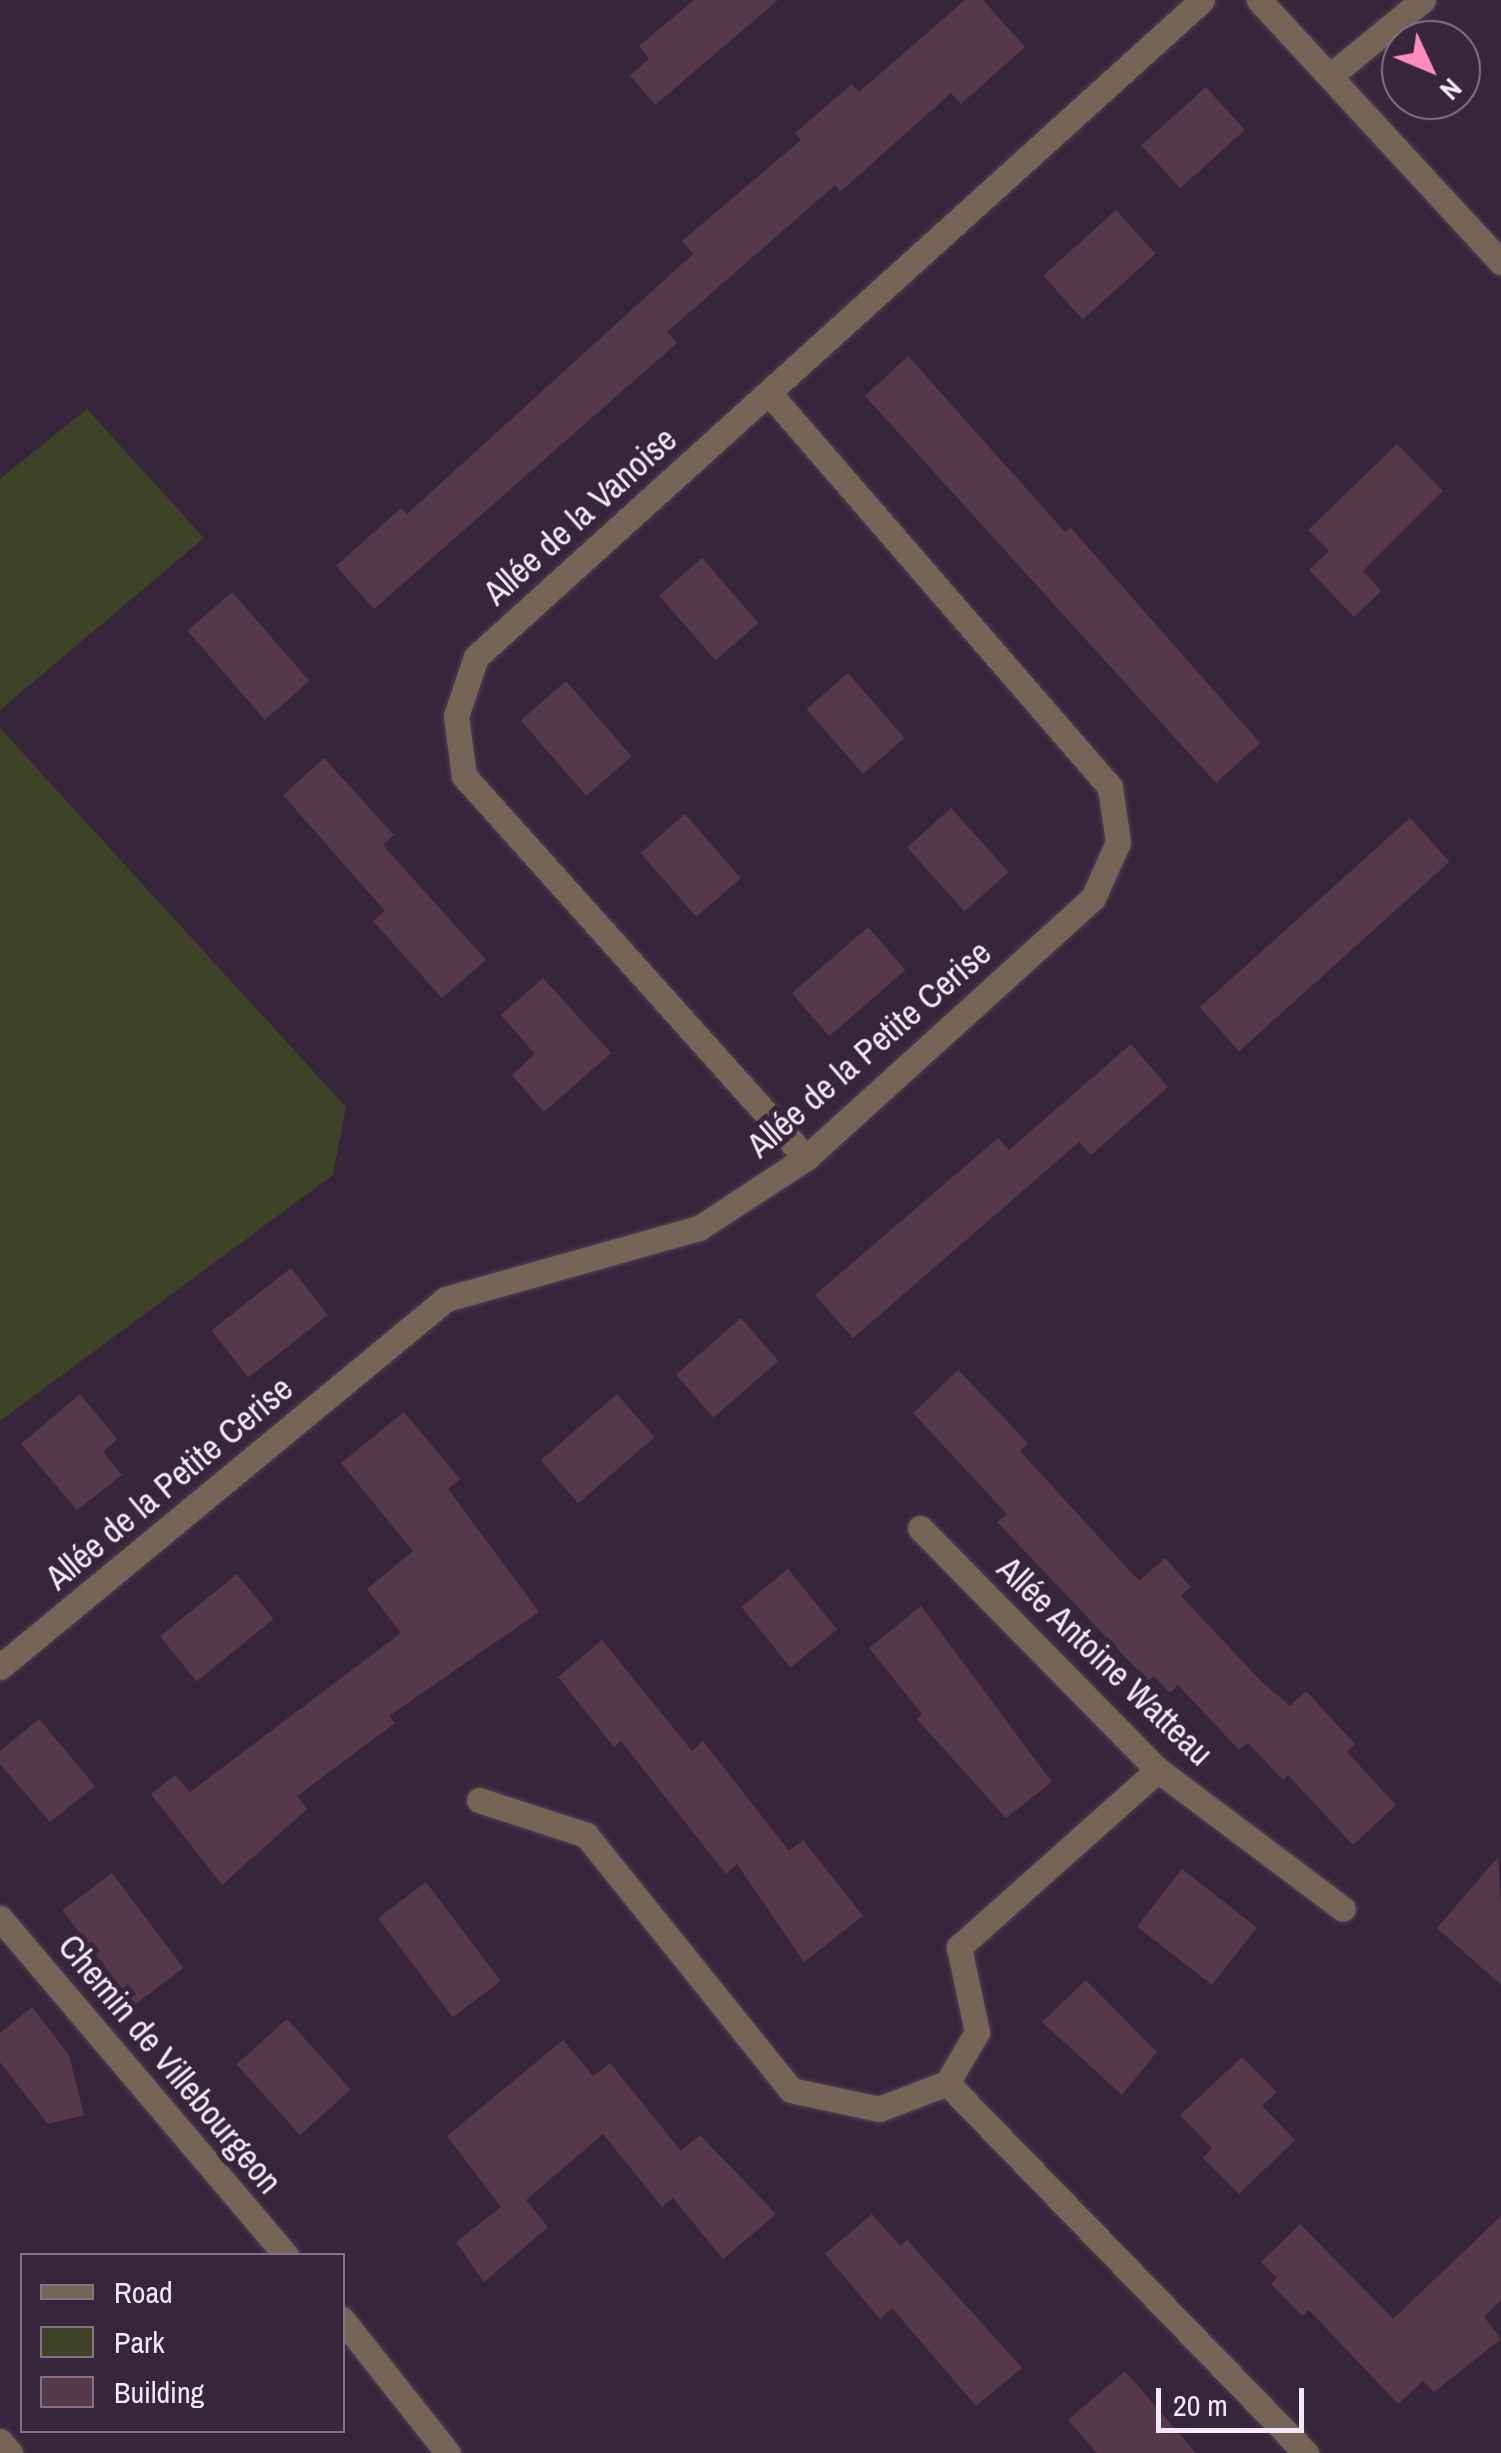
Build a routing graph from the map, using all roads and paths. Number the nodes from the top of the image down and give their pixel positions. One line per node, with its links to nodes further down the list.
1 (1202, 0): 6 (street, Allée de la Vanoise)
2 (1259, 0): 4 (street)
3 (1423, 0): 4 (street)
4 (1330, 76): 5 (street)
5 (1501, 262)
6 (769, 393): 7 (street, Allée de la Petite Cerise); 7 (street, Allée de la Vanoise)
7 (806, 1158): 9 (street, Allée de la Petite Cerise)
8 (920, 1528): 10 (street, Allée Antoine Watteau)
9 (0, 1667)
10 (1158, 1770): 12 (street, Allée Antoine Watteau); 14 (street)
11 (478, 1800): 14 (street)
12 (1343, 1909)
13 (0, 1918): 15 (street, Chemin de Villebourgeon)
14 (947, 2083): 20 (street)
15 (284, 2253)
16 (345, 2323): 19 (street)
17 (0, 2441): 18 (street)
18 (10, 2453)
19 (448, 2453)
20 (1306, 2453)

